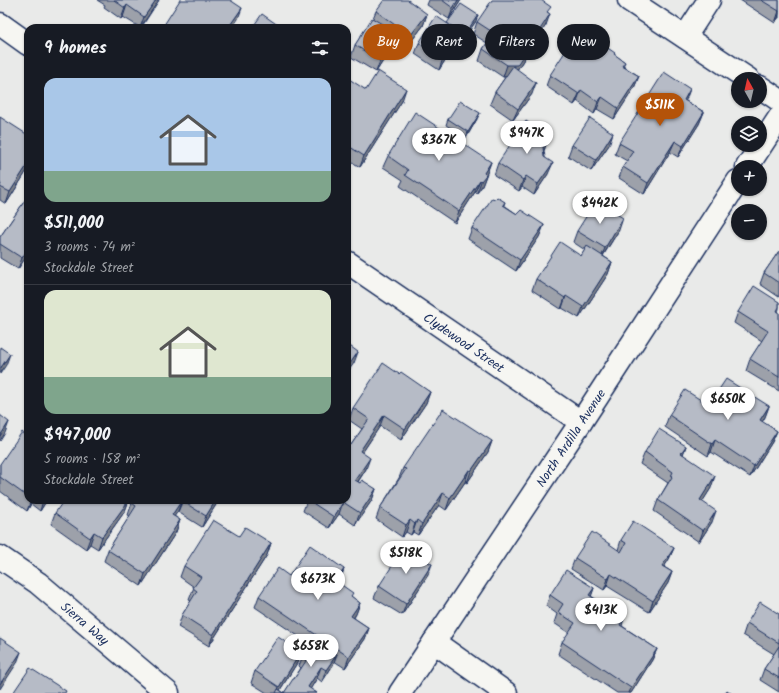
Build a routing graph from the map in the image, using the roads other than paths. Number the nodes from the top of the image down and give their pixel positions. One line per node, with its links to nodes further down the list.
1 (629, 0): 4 (street)
2 (709, 0): 4 (street)
3 (0, 24): 5 (street)
4 (685, 37): 6 (street)
5 (24, 41)
6 (738, 72)
7 (767, 92): 8 (street)
8 (779, 100)
9 (779, 118): 10 (street)
10 (752, 160)
11 (731, 192): 13 (street, North Ardilla Avenue)
12 (351, 265): 13 (street, Clydewood Street)
13 (581, 422): 15 (street, North Ardilla Avenue)
14 (0, 557): 16 (street, Sierra Way)
15 (434, 642): 17 (street, North Ardilla Avenue); 18 (street)
16 (168, 693)
17 (400, 693)
18 (506, 693)

